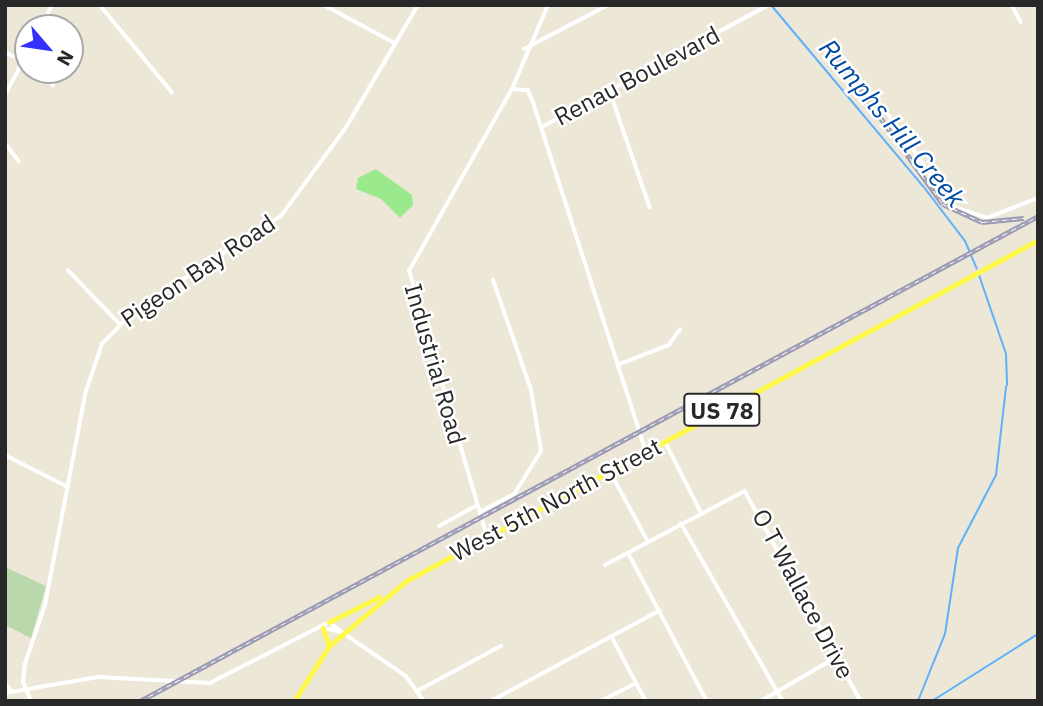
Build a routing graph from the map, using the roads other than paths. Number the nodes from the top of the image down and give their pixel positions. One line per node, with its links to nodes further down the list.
1 (100, 5): 16 (street)
2 (324, 5): 12 (street)
3 (418, 5): 12 (street, Pigeon Bay Road)
4 (472, 5): 10 (street)
5 (514, 5): 10 (street)
6 (547, 5): 13 (street, Industrial Road)
7 (608, 5): 13 (street)
8 (769, 5): 15 (street, Renau Boulevard)
9 (1012, 5): 11 (street)
10 (497, 7)
11 (1021, 22)
12 (396, 43): 26 (street, Pigeon Bay Road)
13 (524, 49): 14 (street, Industrial Road)
14 (512, 89): 18 (street); 34 (street, Industrial Road)
15 (610, 90): 18 (street, Renau Boulevard); 22 (street)
16 (173, 92)
17 (889, 115): 21 (street)
18 (542, 127): 28 (street)
19 (5, 143): 20 (street)
20 (19, 161)
21 (1038, 198)
22 (650, 207)
23 (1038, 240): 29 (main road, West 5th North Street / US 78)
24 (68, 270): 26 (street)
25 (493, 280): 35 (street)
26 (119, 323): 33 (street, Pigeon Bay Road)
27 (680, 329): 28 (street)
28 (620, 363): 30 (street)
29 (665, 441): 30 (main road, West 5th North Street / US 78); 36 (street)
30 (646, 452): 32 (main road, West 5th North Street / US 78)
31 (5, 455): 33 (street)
32 (610, 471): 39 (main road, West 5th North Street / US 78); 40 (street)
33 (68, 487): 55 (street, Pigeon Bay Road)
34 (476, 506): 35 (street, Industrial Road); 38 (street)
35 (480, 512): 39 (street, Industrial Road)
36 (701, 512): 37 (street); 52 (street, O T Wallace Drive)
37 (681, 523): 40 (street); 58 (street)
38 (439, 526)
39 (487, 537): 43 (main road, West 5th North Street / US 78)
40 (648, 541): 41 (street)
41 (629, 554): 42 (street); 44 (street)
42 (606, 565)
43 (382, 597): 45 (main road); 48 (main road, West 5th North Street / US 78)
44 (659, 611): 49 (street); 66 (street)
45 (329, 622): 47 (street); 48 (street)
46 (323, 628): 47 (street); 48 (street); 50 (main road)
47 (312, 632): 55 (street)
48 (342, 632): 50 (main road, West 5th North Street / US 78); 56 (street)
49 (610, 638): 54 (street); 63 (street)
50 (329, 646): 61 (main road, West 5th North Street / US 78)
51 (501, 646): 56 (street)
52 (837, 657): 58 (street); 69 (street, O T Wallace Drive)
53 (5, 682): 57 (street)
54 (636, 683): 64 (street); 65 (street)
55 (24, 688): 57 (street); 60 (street)
56 (419, 690): 62 (street)
57 (11, 691): 59 (street)
58 (778, 692): 67 (street); 68 (street)
59 (5, 693)
60 (31, 701)
61 (293, 701)
62 (424, 701)
63 (491, 701)
64 (601, 701)
65 (646, 701)
66 (707, 701)
67 (761, 701)
68 (783, 701)
69 (861, 701)

